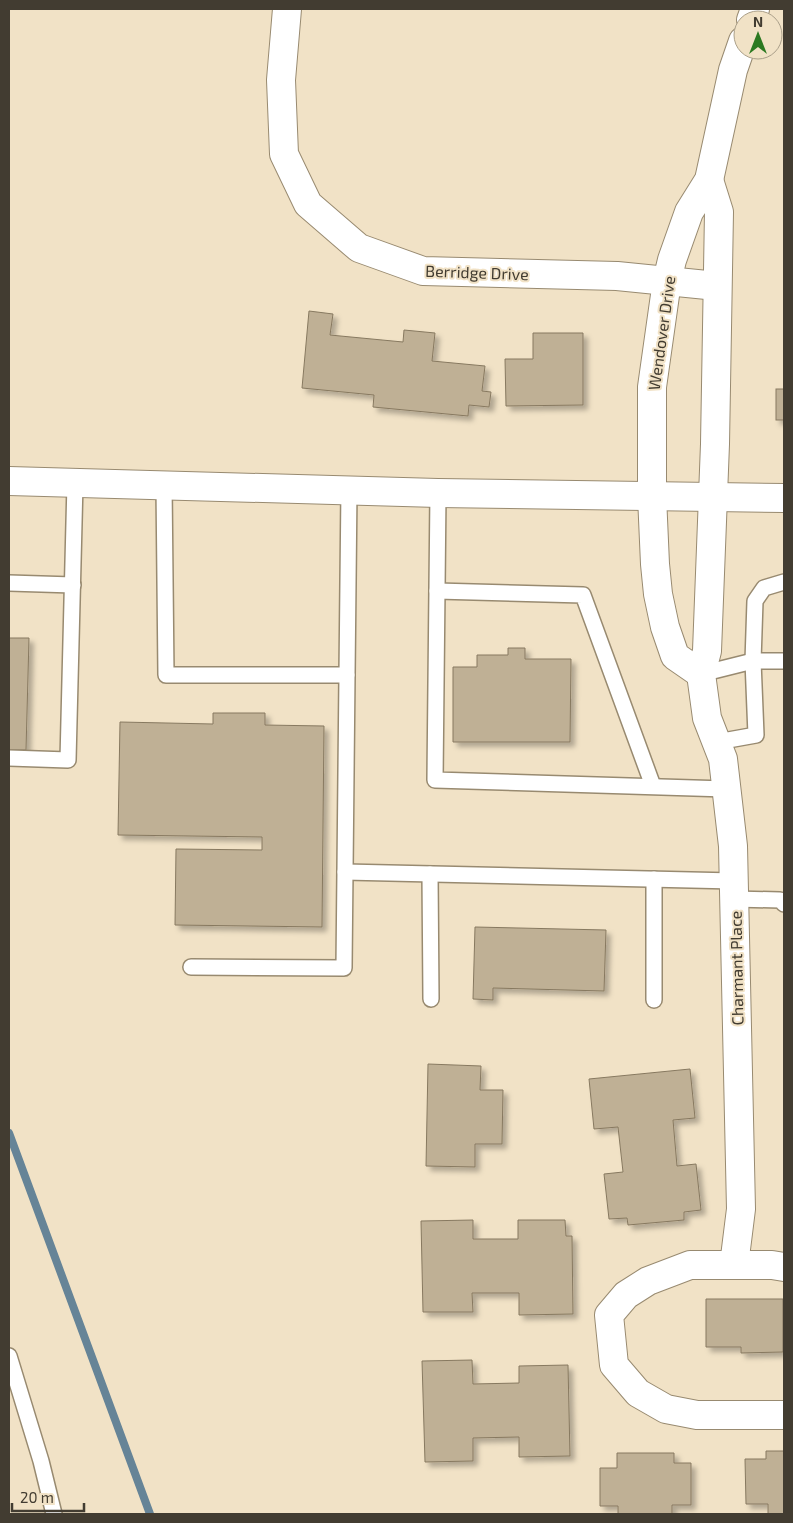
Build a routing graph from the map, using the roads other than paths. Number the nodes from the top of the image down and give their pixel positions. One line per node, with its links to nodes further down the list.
1 (287, 9): 4 (street, Berridge Drive)
2 (736, 60): 3 (street, Wendover Drive)
3 (709, 180): 4 (street, Wendover Drive); 5 (street)
4 (667, 281): 5 (street, Berridge Drive); 11 (street, Wendover Drive)
5 (717, 286): 12 (street)
6 (9, 481): 7 (street)
7 (75, 483): 8 (street); 16 (lane)
8 (164, 485): 9 (street); 21 (lane)
9 (349, 490): 10 (street); 21 (lane)
10 (438, 493): 11 (street); 17 (lane)
11 (652, 496): 12 (street); 20 (street)
12 (713, 498): 13 (street); 20 (street, Charmant Place)
13 (784, 498)
14 (784, 582): 18 (lane)
15 (9, 583): 16 (lane)
16 (73, 585): 23 (lane)
17 (437, 591): 24 (lane); 24 (lane)
18 (753, 661): 19 (lane); 20 (lane); 22 (lane)
19 (784, 661)
20 (701, 674): 22 (street, Charmant Place)
21 (346, 675): 26 (lane)
22 (717, 742): 25 (street, Charmant Place)
23 (9, 758)
24 (653, 786): 25 (lane)
25 (726, 789): 29 (street, Charmant Place)
26 (345, 872): 27 (lane); 31 (lane)
27 (430, 874): 28 (lane); 32 (lane)
28 (654, 879): 29 (lane); 33 (lane)
29 (734, 890): 30 (lane); 34 (street, Charmant Place)
30 (783, 900)
31 (190, 967)
32 (431, 999)
33 (654, 1000)
34 (734, 1264): 35 (street); 37 (street)
35 (784, 1267)
36 (9, 1356): 38 (lane)
37 (784, 1415)
38 (54, 1514)

